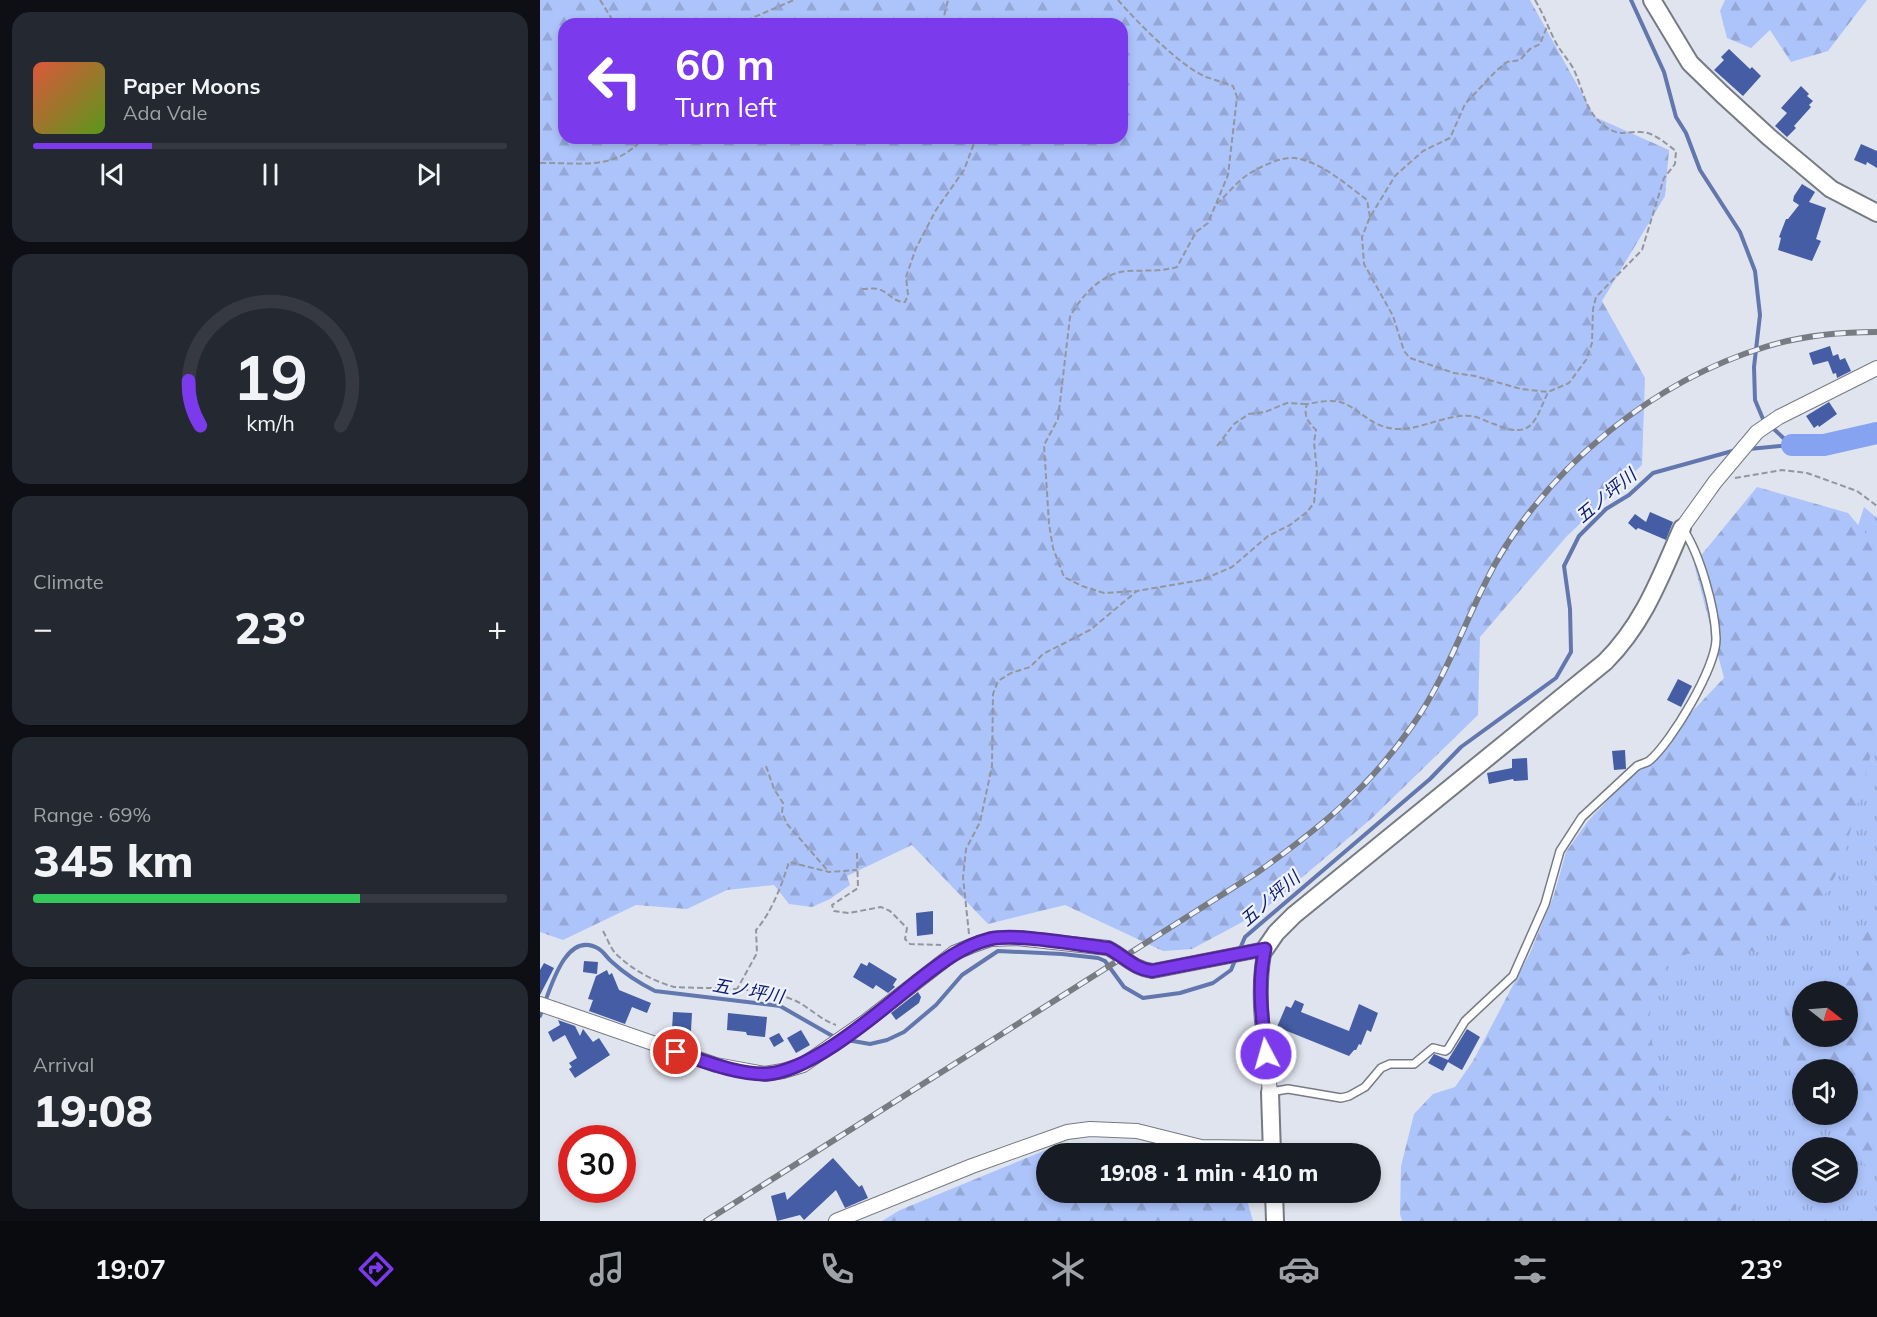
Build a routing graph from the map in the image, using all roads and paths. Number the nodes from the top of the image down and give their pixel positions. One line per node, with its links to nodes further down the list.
1 (600, 0): 7 (path)
2 (794, 0): 8 (path)
3 (948, 0): 9 (path)
4 (1118, 0): 14 (path)
5 (1535, 0): 10 (path)
6 (1652, 0): 15 (street)
7 (611, 18)
8 (752, 18)
9 (944, 18)
10 (1548, 24): 16 (path); 19 (path)
11 (638, 144): 13 (path)
12 (974, 144): 17 (path)
13 (540, 163)
14 (1215, 206): 16 (path); 25 (path)
15 (1877, 213)
16 (1370, 217): 19 (path)
17 (862, 289)
18 (1877, 368): 22 (street)
19 (1548, 392): 20 (path)
20 (1307, 404): 21 (path); 25 (path)
21 (1217, 446)
22 (1715, 482): 23 (path); 24 (street)
23 (1877, 506)
24 (1682, 528): 33 (street); 37 (lane)
25 (1137, 591): 32 (path)
26 (766, 766): 29 (path)
27 (857, 853): 28 (path)
28 (857, 870): 29 (path); 31 (path)
29 (829, 872): 34 (path)
30 (603, 931): 34 (path)
31 (950, 944)
32 (971, 946): 33 (street); 36 (street)
33 (1259, 949): 37 (street)
34 (736, 991): 36 (path)
35 (540, 1004): 36 (street)
36 (855, 1029)
37 (1270, 1092): 41 (street)
38 (1036, 1143): 43 (street)
39 (1036, 1143): 40 (street)
40 (1185, 1143)
41 (1272, 1143)
42 (1274, 1203): 44 (street)
43 (836, 1221)
44 (1275, 1221)

